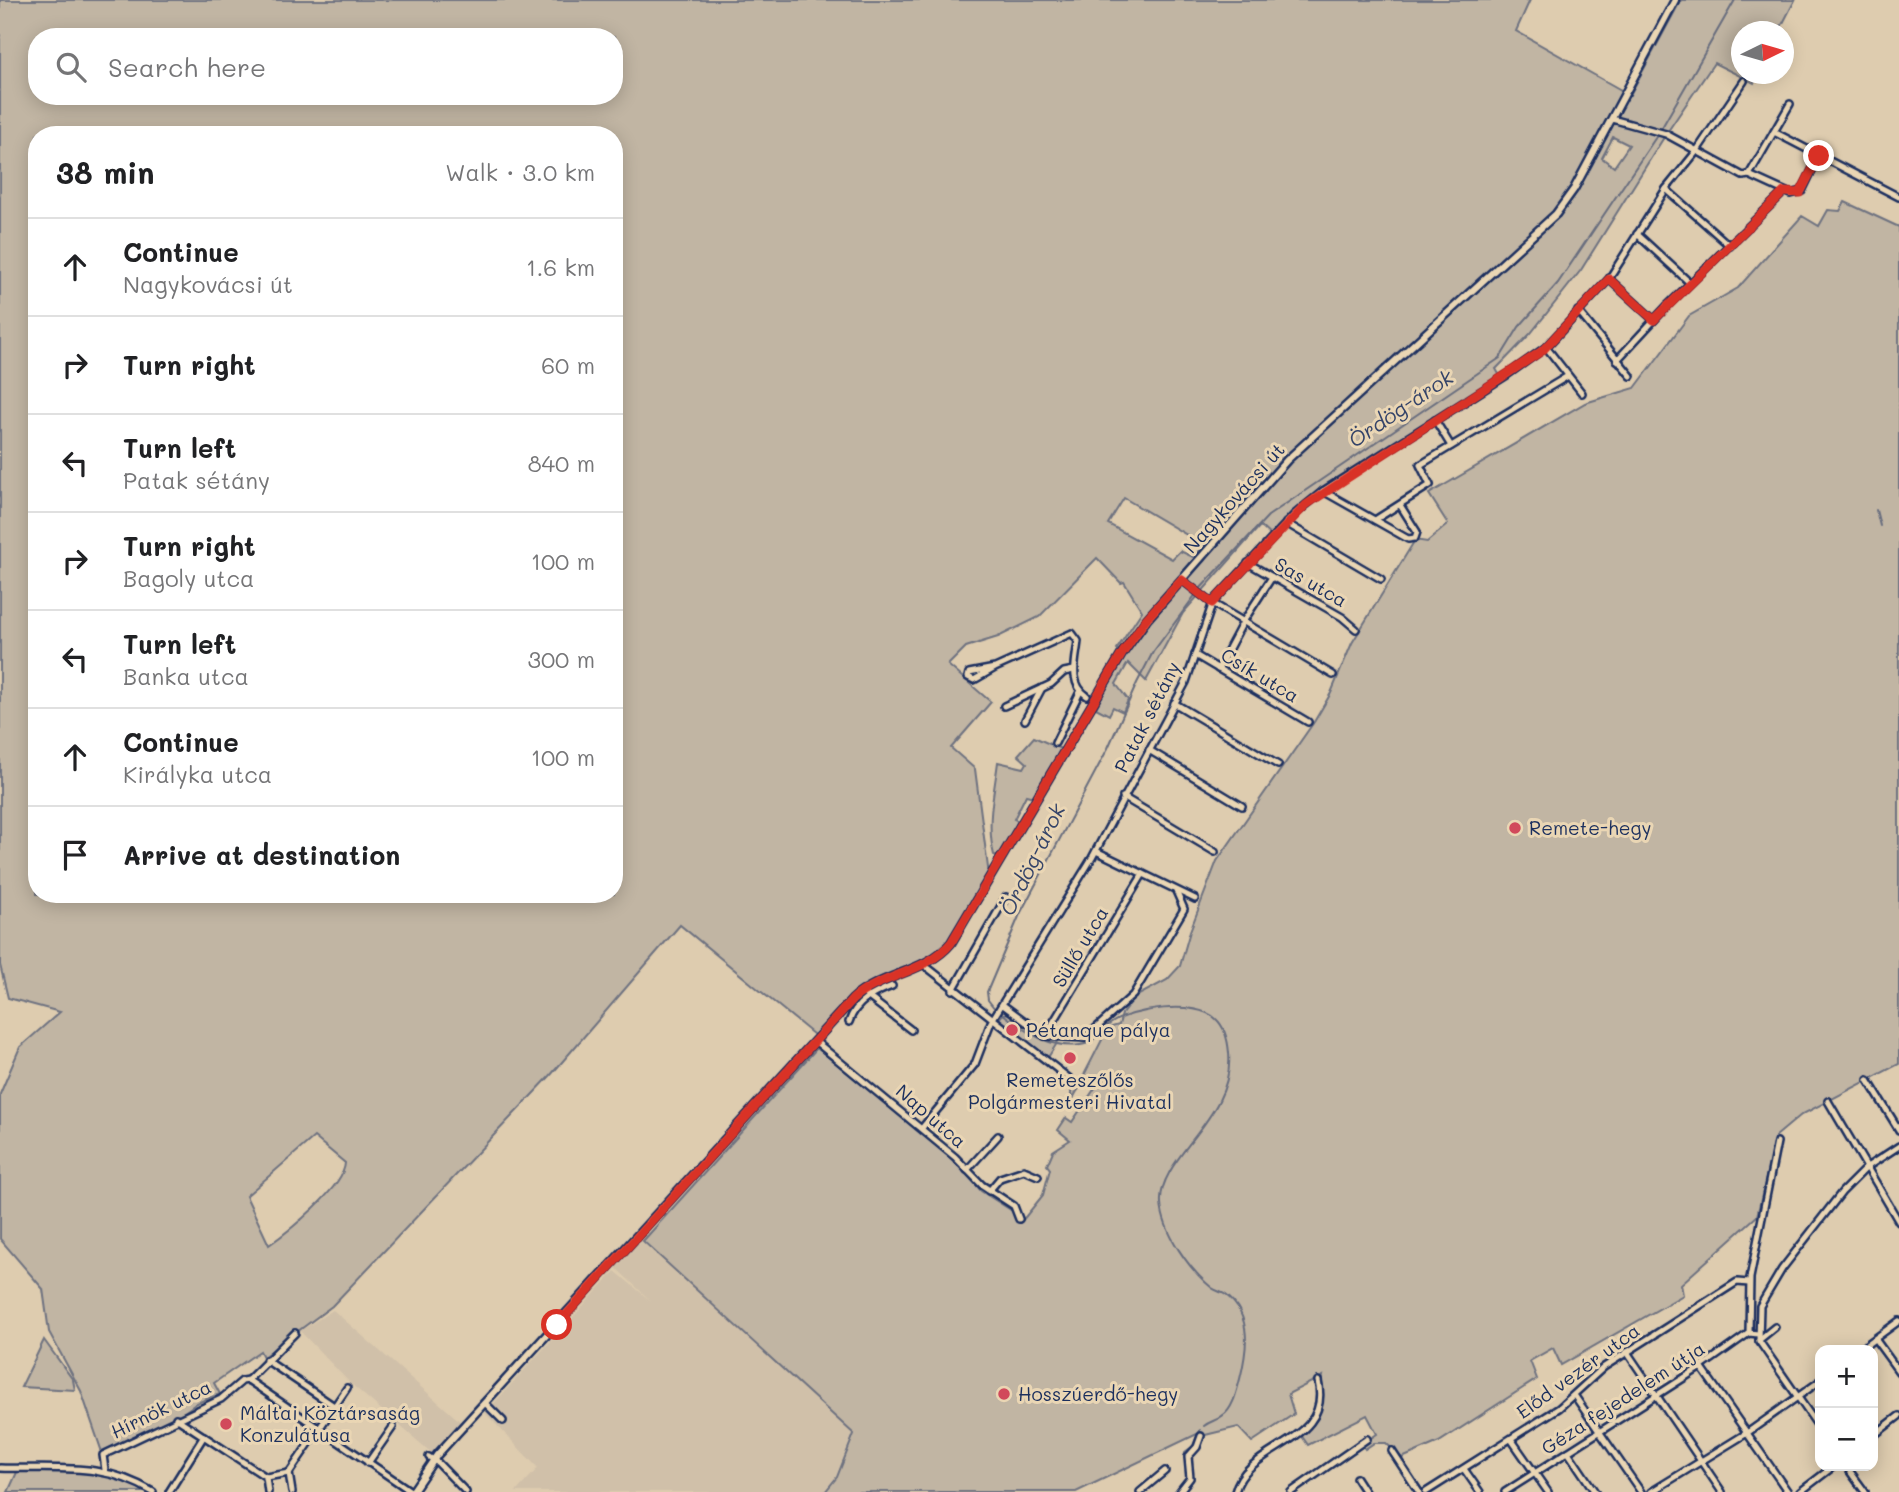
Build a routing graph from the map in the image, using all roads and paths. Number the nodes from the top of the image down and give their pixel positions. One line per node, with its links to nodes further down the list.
1 (1675, 0): 4 (street, Nagykovácsi út)
2 (1741, 84): 6 (street, Patak sétány)
3 (1790, 104): 5 (street)
4 (1612, 119): 6 (street); 32 (street, Nagykovácsi út)
5 (1774, 132): 7 (street); 8 (street)
6 (1696, 152): 8 (street); 9 (street, Patak sétány)
7 (1819, 156): 10 (street); 11 (street)
8 (1749, 175): 10 (street)
9 (1666, 189): 12 (street, Patak sétány); 13 (street)
10 (1784, 192): 13 (street)
11 (1899, 198)
12 (1637, 234): 14 (street, Patak sétány); 15 (street)
13 (1730, 246): 15 (street)
14 (1609, 279): 16 (street, Patak sétány); 17 (street)
15 (1690, 283): 17 (street)
16 (1578, 311): 18 (street, Patak sétány); 19 (street)
17 (1654, 320): 19 (street)
18 (1546, 347): 20 (street); 23 (street, Patak sétány)
19 (1617, 360): 21 (street)
20 (1568, 376): 22 (street); 24 (street)
21 (1631, 376)
22 (1582, 393)
23 (1435, 420): 24 (street); 25 (street, Patak sétány)
24 (1451, 446): 26 (street)
25 (1323, 491): 27 (street); 28 (street, Patak sétány)
26 (1400, 505): 27 (street); 27 (street)
27 (1375, 520)
28 (1286, 523): 29 (street, Patak sétány); 31 (street)
29 (1248, 563): 30 (street, Sas utca); 33 (street, Patak sétány)
30 (1272, 577): 34 (street); 35 (street, Sas utca)
31 (1381, 579)
32 (1182, 580): 33 (street); 59 (street, Nagykovácsi út)
33 (1212, 603): 34 (street); 36 (street, Patak sétány)
34 (1243, 622): 38 (street); 40 (street)
35 (1356, 629)
36 (1195, 655): 38 (street, Csík utca); 44 (street, Patak sétány)
37 (995, 668): 39 (street)
38 (1219, 669): 47 (street, Csík utca)
39 (1074, 670): 41 (street); 42 (street)
40 (1333, 675)
41 (1042, 688): 45 (street); 46 (street)
42 (1080, 692): 43 (street); 48 (street)
43 (1087, 696)
44 (1174, 703): 49 (street, Patak sétány); 50 (street)
45 (1004, 705)
46 (1026, 720)
47 (1308, 722)
48 (1055, 743)
49 (1149, 750): 51 (street, Patak sétány); 52 (street)
50 (1278, 765)
51 (1123, 797): 53 (street, Patak sétány); 54 (street)
52 (1242, 806)
53 (1096, 851): 55 (street); 63 (street, Patak sétány)
54 (1215, 852)
55 (1143, 874): 56 (street); 67 (street, Süllő utca)
56 (1176, 891): 58 (street); 67 (street)
57 (1006, 897): 61 (street)
58 (1195, 899)
59 (923, 964): 61 (street); 62 (street, Nagykovácsi út)
60 (892, 986): 62 (street)
61 (953, 990): 64 (street)
62 (865, 994): 65 (street); 66 (street); 68 (street, Nagykovácsi út)
63 (1003, 1005): 64 (street, Patak sétány); 67 (street)
64 (993, 1019): 70 (street); 72 (street, Patak sétány)
65 (849, 1022)
66 (911, 1030)
67 (1045, 1036)
68 (815, 1041): 72 (street, Nap utca); 102 (street, Nagykovácsi út)
69 (1868, 1080): 73 (street)
70 (1075, 1083)
71 (1828, 1101): 77 (street)
72 (922, 1128): 78 (street, Nap utca)
73 (1899, 1130)
74 (998, 1136): 78 (street)
75 (1777, 1142): 83 (street)
76 (1899, 1146): 77 (street)
77 (1867, 1167): 82 (street); 88 (street)
78 (967, 1170): 80 (street, Nap utca)
79 (1038, 1176): 80 (street)
80 (989, 1191): 81 (street, Nap utca)
81 (1020, 1219)
82 (1899, 1222)
83 (1749, 1283): 86 (street); 91 (street, Előd vezér utca)
84 (1899, 1321): 89 (street)
85 (1774, 1327): 88 (street)
86 (1749, 1333): 88 (street); 93 (street, Géza fejedelem útja)
87 (295, 1334): 92 (street, Hírnök utca)
88 (1759, 1337): 101 (street)
89 (1875, 1339): 90 (street); 94 (street)
90 (1866, 1345)
91 (1627, 1352): 99 (street); 100 (street, Előd vezér utca)
92 (266, 1360): 95 (street, Hírnök utca); 103 (street)
93 (1701, 1367): 99 (street, Géza fejedelem útja); 112 (street)
94 (1899, 1372)
95 (247, 1380): 105 (street, Hírnök utca); 109 (street)
96 (1318, 1381): 140 (street)
97 (1815, 1385): 101 (street)
98 (346, 1388): 103 (street)
99 (1657, 1394): 110 (street, Géza fejedelem útja); 120 (street)
100 (1574, 1395): 110 (street); 116 (street, Előd vezér utca)
101 (1798, 1397): 107 (street); 112 (street)
102 (485, 1403): 106 (street); 119 (street, Nagykovácsi út)
103 (334, 1406): 109 (street)
104 (1899, 1416): 111 (street)
105 (176, 1418): 113 (street); 124 (street, Hírnök utca)
106 (503, 1421)
107 (1815, 1422)
108 (393, 1427): 121 (street)
109 (319, 1429): 121 (street); 128 (street)
110 (1599, 1432): 118 (street, Géza fejedelem útja); 149 (street)
111 (1878, 1432)
112 (1747, 1433): 120 (street); 152 (street)
113 (204, 1436): 130 (street); 133 (street)
114 (1200, 1436): 139 (street)
115 (1367, 1439): 141 (street)
116 (1511, 1439): 123 (street, Előd vezér utca); 129 (street)
117 (1392, 1451): 143 (street)
118 (1568, 1452): 129 (street, Géza fejedelem útja); 148 (street)
119 (433, 1460): 136 (street, Nagykovácsi út); 137 (street)
120 (1701, 1461): 150 (street); 151 (street)
121 (368, 1463): 136 (street)
122 (0, 1468): 124 (street)
123 (1464, 1469): 144 (street, Előd vezér utca); 145 (street)
124 (105, 1470): 132 (street)
125 (1165, 1471): 138 (street)
126 (1827, 1471): 153 (street)
127 (1850, 1471): 154 (street)
128 (289, 1473): 130 (street); 135 (street)
129 (1535, 1473): 146 (street, Géza fejedelem útja); 147 (street)
130 (266, 1477): 134 (street)
131 (1356, 1478): 142 (street)
132 (153, 1492)
133 (169, 1492)
134 (268, 1492)
135 (292, 1492)
136 (412, 1492)
137 (466, 1492)
138 (1140, 1492)
139 (1179, 1492)
140 (1236, 1492)
141 (1291, 1492)
142 (1365, 1492)
143 (1419, 1492)
144 (1426, 1492)
145 (1480, 1492)
146 (1505, 1492)
147 (1548, 1492)
148 (1595, 1492)
149 (1641, 1492)
150 (1651, 1492)
151 (1722, 1492)
152 (1788, 1492)
153 (1800, 1492)
154 (1865, 1492)

